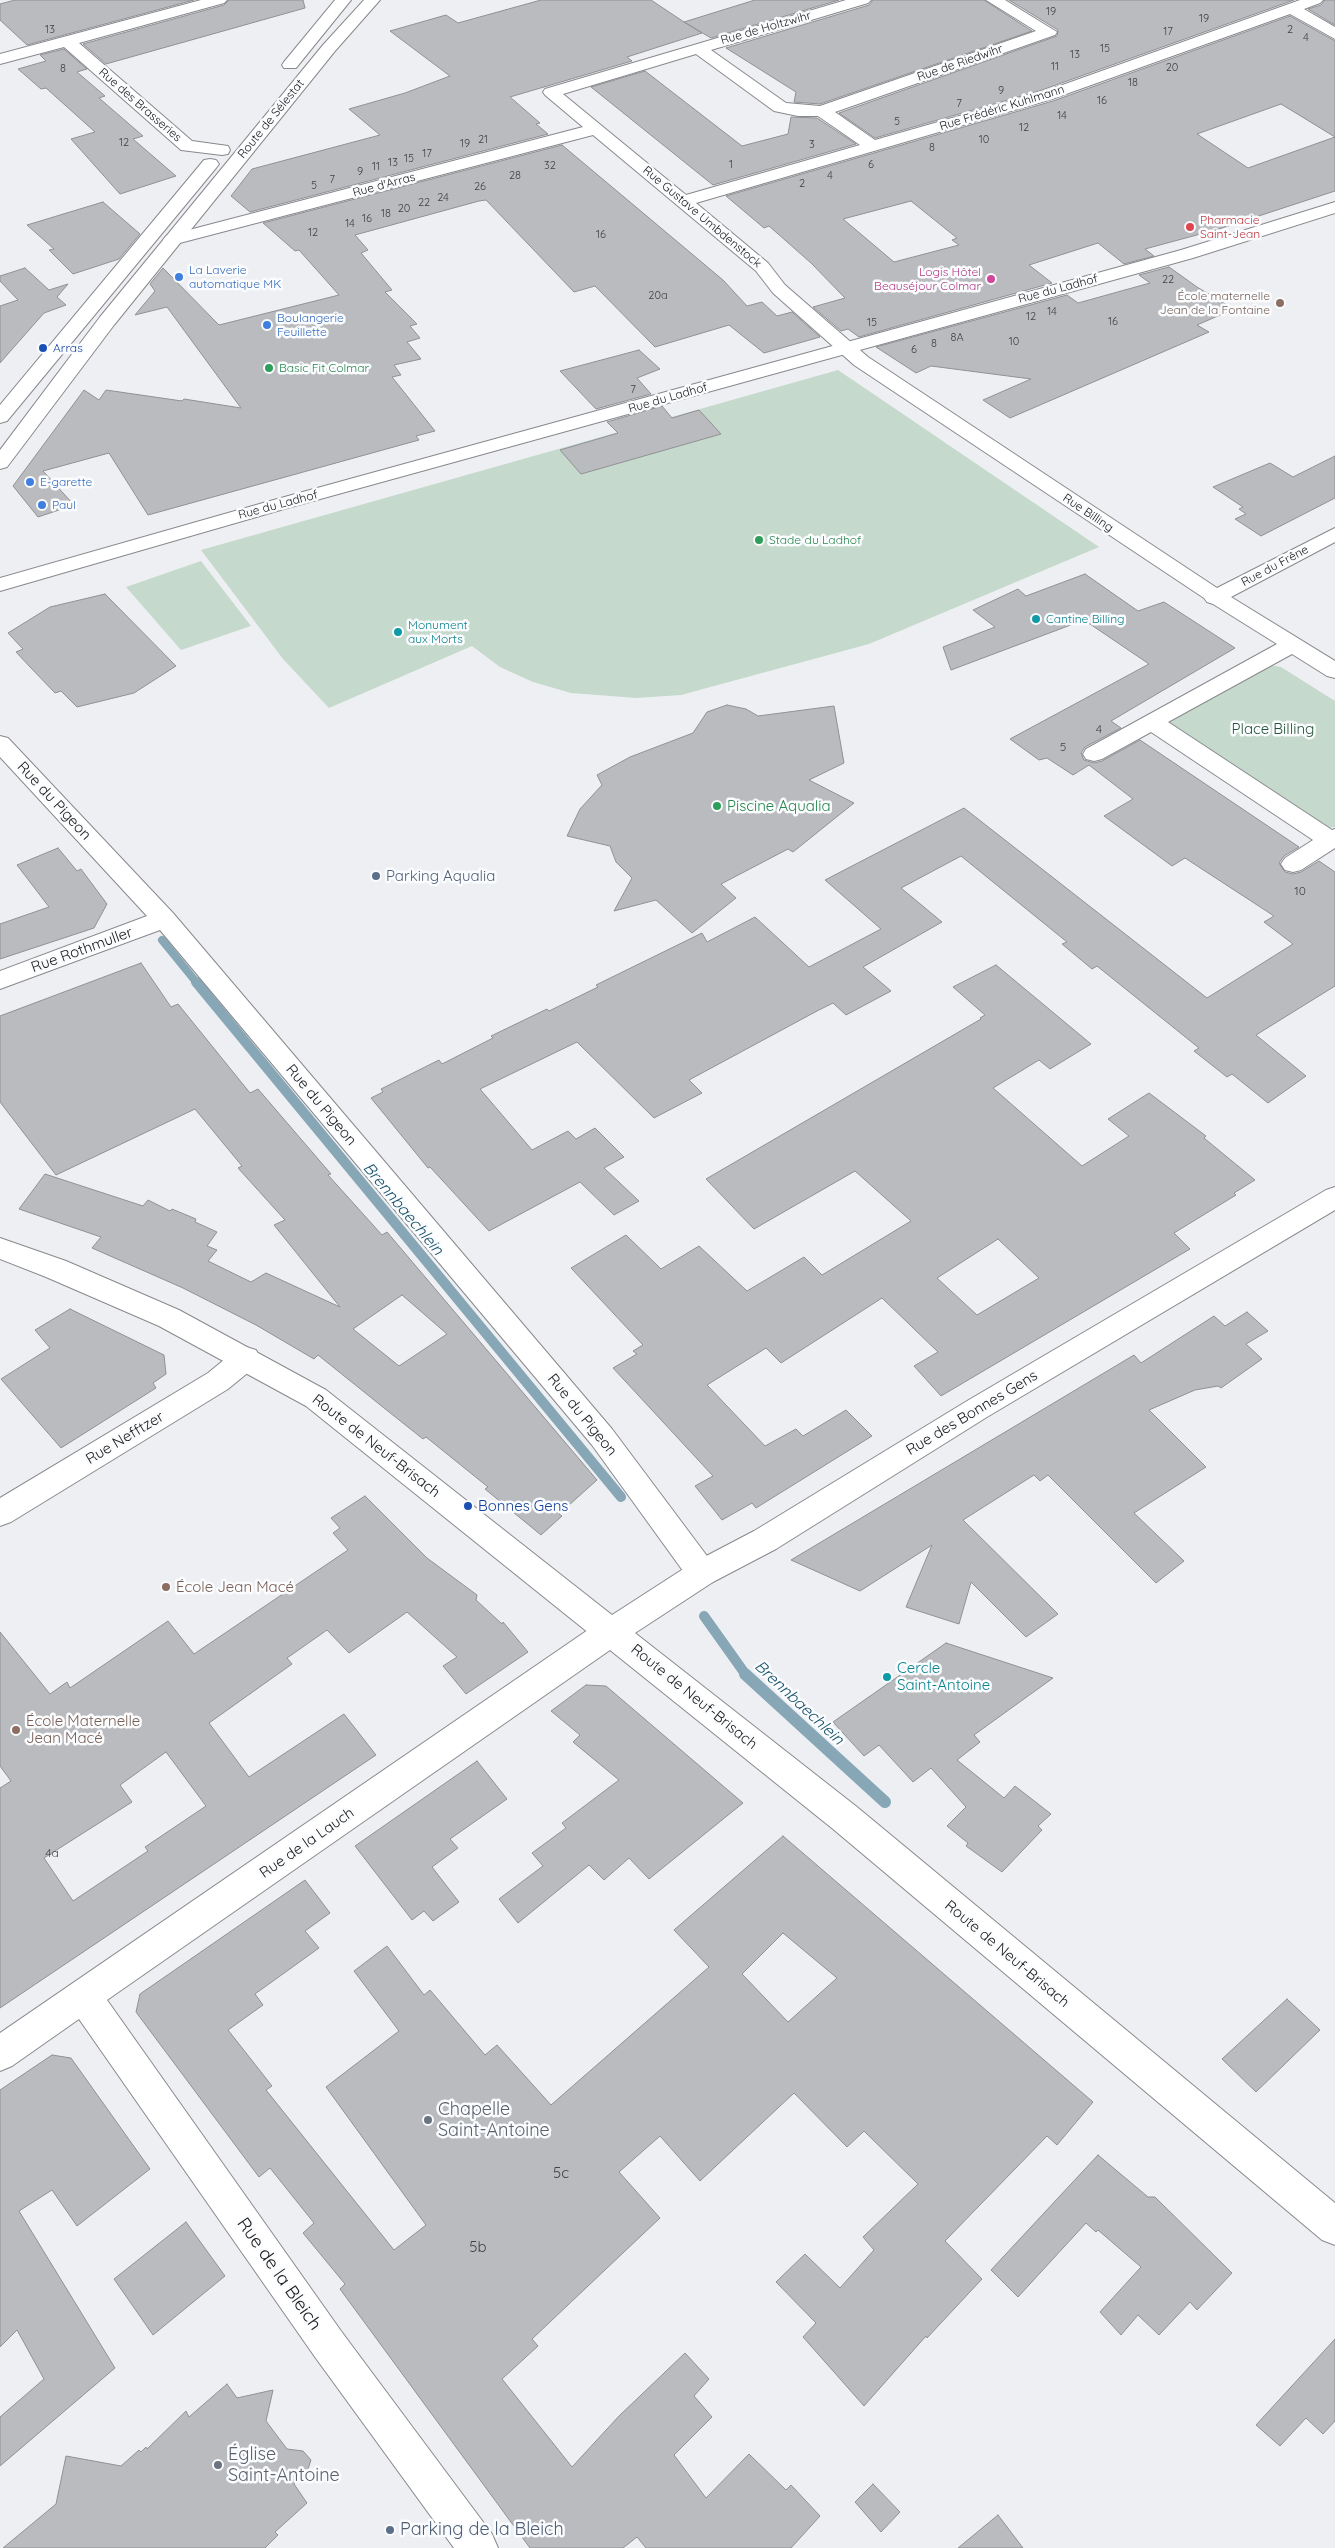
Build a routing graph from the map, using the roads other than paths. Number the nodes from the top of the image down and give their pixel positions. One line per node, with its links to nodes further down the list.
1 (219, 0): 10 (street)
2 (343, 0): 13 (street, Route de Sélestat)
3 (372, 0): 23 (street, Route de Sélestat)
4 (863, 0): 11 (street, Rue de Holtzwihr)
5 (1022, 0): 7 (street, Rue de Riedwihr)
6 (1312, 0): 8 (street, Rue Frédéric Kuhlmann)
7 (998, 3): 15 (street, Rue de Riedwihr)
8 (1291, 8): 9 (street); 18 (street, Rue Frédéric Kuhlmann)
9 (1335, 34)
10 (68, 41): 12 (street); 19 (street, Rue des Brasseries)
11 (698, 48): 14 (street, Rue de Holtzwihr); 15 (street, Rue de Holtzwihr)
12 (0, 60)
13 (282, 75)
14 (551, 92): 16 (street, Rue Gustave Umbdenstock)
15 (822, 111): 18 (street)
16 (596, 130): 20 (street, Rue Gustave Umbdenstock); 23 (street, Rue d'Arras)
17 (234, 135): 19 (street, Route de Sélestat)
18 (874, 147): 20 (street, Rue Frédéric Kuhlmann)
19 (222, 150): 22 (street, Route de Sélestat)
20 (685, 201): 24 (street, Rue Gustave Umbdenstock)
21 (1334, 210): 24 (street, Rue du Ladhof)
22 (148, 238): 23 (street); 25 (street, Route de Sélestat)
23 (172, 240): 26 (street, Route de Sélestat)
24 (845, 348): 28 (street, Rue du Ladhof); 29 (street, Rue Billing)
25 (0, 417)
26 (0, 463)
27 (1335, 534): 29 (street, Rue du Frêne)
28 (0, 584)
29 (1214, 598): 30 (street, Rue Billing)
30 (1293, 644): 31 (street, Rue Billing); 32 (street)
31 (1335, 671)
32 (1152, 722): 34 (street); 35 (street)
33 (0, 744): 37 (street, Rue du Pigeon)
34 (1094, 754)
35 (1333, 838): 36 (street)
36 (1293, 864)
37 (164, 919): 38 (street, Rue Rothmuller); 43 (street, Rue du Pigeon)
38 (0, 980)
39 (1335, 1198): 43 (street, Rue des Bonnes Gens)
40 (0, 1248): 41 (street, Route de Neuf-Brisach)
41 (246, 1358): 42 (street, Rue Nefftzer); 44 (street, Route de Neuf-Brisach)
42 (0, 1513)
43 (702, 1573): 44 (street, Rue des Bonnes Gens)
44 (612, 1631): 45 (street, Rue de la Lauch); 47 (street, Route de Neuf-Brisach)
45 (84, 1997): 46 (street, Rue de la Lauch); 48 (street, Rue de la Bleich)
46 (0, 2054)
47 (1335, 2227)
48 (478, 2548)

